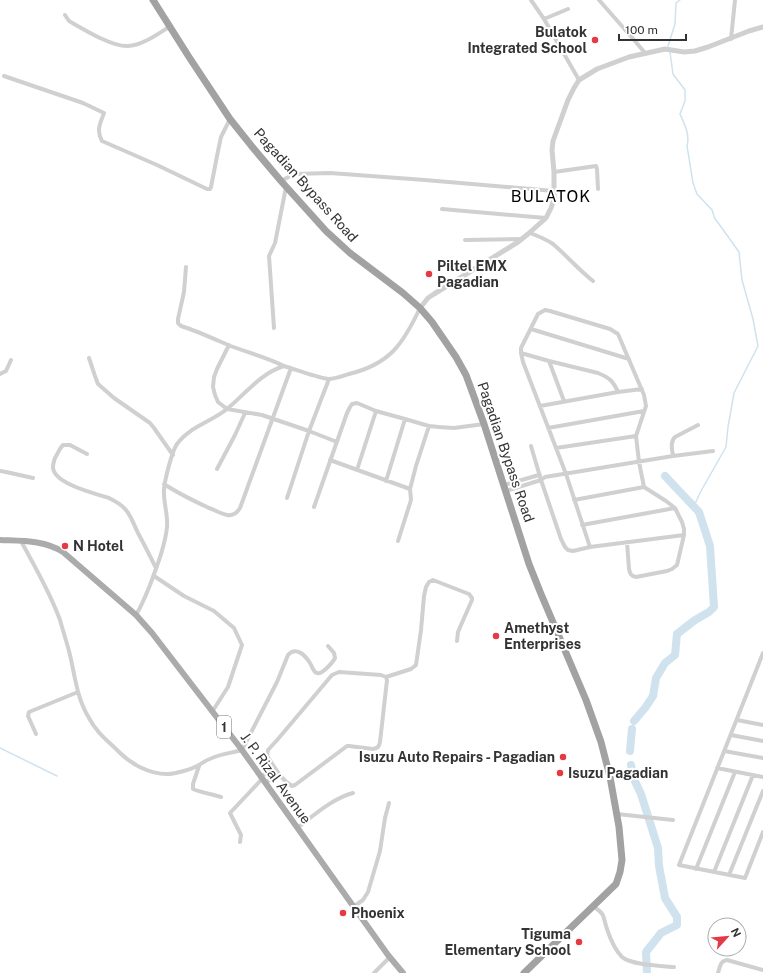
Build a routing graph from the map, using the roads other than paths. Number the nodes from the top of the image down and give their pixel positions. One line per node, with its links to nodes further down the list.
1 (153, 0): 8 (highway, Pagadian Bypass Road)
2 (531, 0): 7 (street)
3 (598, 0): 11 (street)
4 (736, 0): 10 (street)
5 (568, 9): 7 (street)
6 (65, 15): 8 (street)
7 (544, 19): 13 (street)
8 (169, 27): 14 (highway, Pagadian Bypass Road)
9 (763, 27): 10 (street)
10 (731, 39): 11 (street)
11 (645, 53): 13 (street)
12 (4, 76): 14 (street)
13 (579, 80): 15 (street)
14 (230, 119): 16 (highway, Pagadian Bypass Road)
15 (554, 172): 18 (street); 19 (street)
16 (281, 181): 17 (highway, Pagadian Bypass Road); 19 (street)
17 (286, 187): 27 (highway, Pagadian Bypass Road); 28 (street)
18 (598, 189)
19 (554, 191): 21 (street)
20 (442, 209): 21 (street)
21 (546, 218): 22 (street)
22 (530, 233): 23 (street); 26 (street)
23 (522, 239): 24 (street); 27 (street)
24 (465, 240)
25 (186, 267): 30 (street)
26 (594, 281)
27 (420, 308): 39 (street); 50 (highway, Pagadian Bypass Road)
28 (274, 328)
29 (531, 329): 31 (street); 33 (street); 33 (street)
30 (229, 345): 36 (street); 44 (street)
31 (521, 353): 35 (street); 43 (street)
32 (89, 358): 61 (street)
33 (629, 359): 40 (street)
34 (11, 360): 38 (street)
35 (549, 361): 41 (street); 42 (street)
36 (284, 366): 37 (street); 44 (street)
37 (291, 368): 39 (street); 48 (street)
38 (0, 374)
39 (329, 379): 54 (street)
40 (642, 389): 41 (street); 46 (street)
41 (618, 392): 42 (street)
42 (564, 401): 43 (street)
43 (540, 406): 53 (street)
44 (227, 409): 47 (street); 61 (street)
45 (376, 411): 49 (street); 56 (street); 66 (street)
46 (644, 411): 53 (street); 55 (street)
47 (245, 413): 48 (street); 65 (street)
48 (273, 419): 54 (street); 74 (street)
49 (405, 419): 52 (street); 73 (street)
50 (484, 424): 52 (street); 76 (highway, Pagadian Bypass Road)
51 (698, 425): 62 (street)
52 (429, 426): 77 (street)
53 (548, 428): 58 (street)
54 (309, 431): 56 (street); 78 (street)
55 (636, 436): 58 (street); 64 (street)
56 (337, 442): 63 (street)
57 (531, 446): 69 (street)
58 (556, 448): 68 (street)
59 (713, 451): 62 (street)
60 (87, 454): 89 (street)
61 (173, 455): 74 (street)
62 (673, 456): 64 (street)
63 (330, 460): 66 (street); 80 (street)
64 (640, 462): 68 (street); 75 (street)
65 (217, 469)
66 (357, 470): 73 (street)
67 (0, 471): 71 (street)
68 (566, 474): 70 (street); 79 (street)
69 (539, 475): 70 (street); 72 (street); 76 (street)
70 (545, 477): 72 (street)
71 (33, 478)
72 (541, 480): 76 (street); 88 (street)
73 (386, 481): 77 (street)
74 (164, 484): 89 (street)
75 (644, 487): 79 (street); 81 (street)
76 (505, 488): 118 (highway, Pagadian Bypass Road)
77 (410, 489): 86 (street)
78 (287, 498)
79 (574, 500): 82 (street)
80 (314, 506)
81 (675, 508): 82 (street); 83 (street)
82 (582, 525): 88 (street)
83 (684, 535): 87 (street); 87 (street)
84 (0, 540): 85 (main road, J. P. Rizal Avenue / 1)
85 (21, 541): 91 (main road, J. P. Rizal Avenue / 1); 96 (street)
86 (398, 541)
87 (627, 542): 88 (street)
88 (590, 547)
89 (156, 569): 90 (street)
90 (154, 576): 91 (street); 97 (street)
91 (136, 615): 97 (main road, J. P. Rizal Avenue / 1)
92 (457, 641): 95 (street)
93 (328, 646): 103 (street)
94 (763, 653): 98 (street)
95 (386, 677): 107 (street); 110 (street)
96 (78, 692): 100 (street); 106 (street)
97 (212, 712): 103 (main road, J. P. Rizal Avenue / 1)
98 (737, 720): 99 (street); 101 (street)
99 (763, 725)
100 (36, 734)
101 (731, 735): 102 (street); 104 (street)
102 (763, 741)
103 (242, 750): 106 (street); 113 (main road, J. P. Rizal Avenue / 1)
104 (724, 751): 105 (street); 108 (street)
105 (763, 758)
106 (198, 766): 116 (street)
107 (275, 768): 110 (street); 113 (street)
108 (718, 768): 109 (street); 123 (street)
109 (735, 772): 111 (street); 123 (street)
110 (279, 774): 113 (street)
111 (753, 775): 112 (street); 124 (street)
112 (763, 777)
113 (262, 780): 120 (main road, J. P. Rizal Avenue / 1); 122 (street)
114 (763, 791): 125 (street)
115 (353, 793): 120 (street)
116 (221, 797)
117 (389, 803): 126 (street)
118 (617, 814): 119 (street); 127 (highway, Pagadian Bypass Road)
119 (673, 820)
120 (297, 828): 126 (main road, J. P. Rizal Avenue / 1)
121 (763, 832): 125 (street)
122 (240, 842)
123 (696, 869): 124 (street)
124 (714, 872): 125 (street)
125 (729, 875)
126 (353, 906): 128 (main road, J. P. Rizal Avenue / 1)
127 (593, 906): 129 (street); 133 (highway, Pagadian Bypass Road)
128 (390, 957): 131 (street); 132 (main road, J. P. Rizal Avenue / 1)
129 (674, 967)
130 (763, 970): 134 (street)
131 (374, 973)
132 (403, 973)
133 (524, 973)
134 (718, 973)

